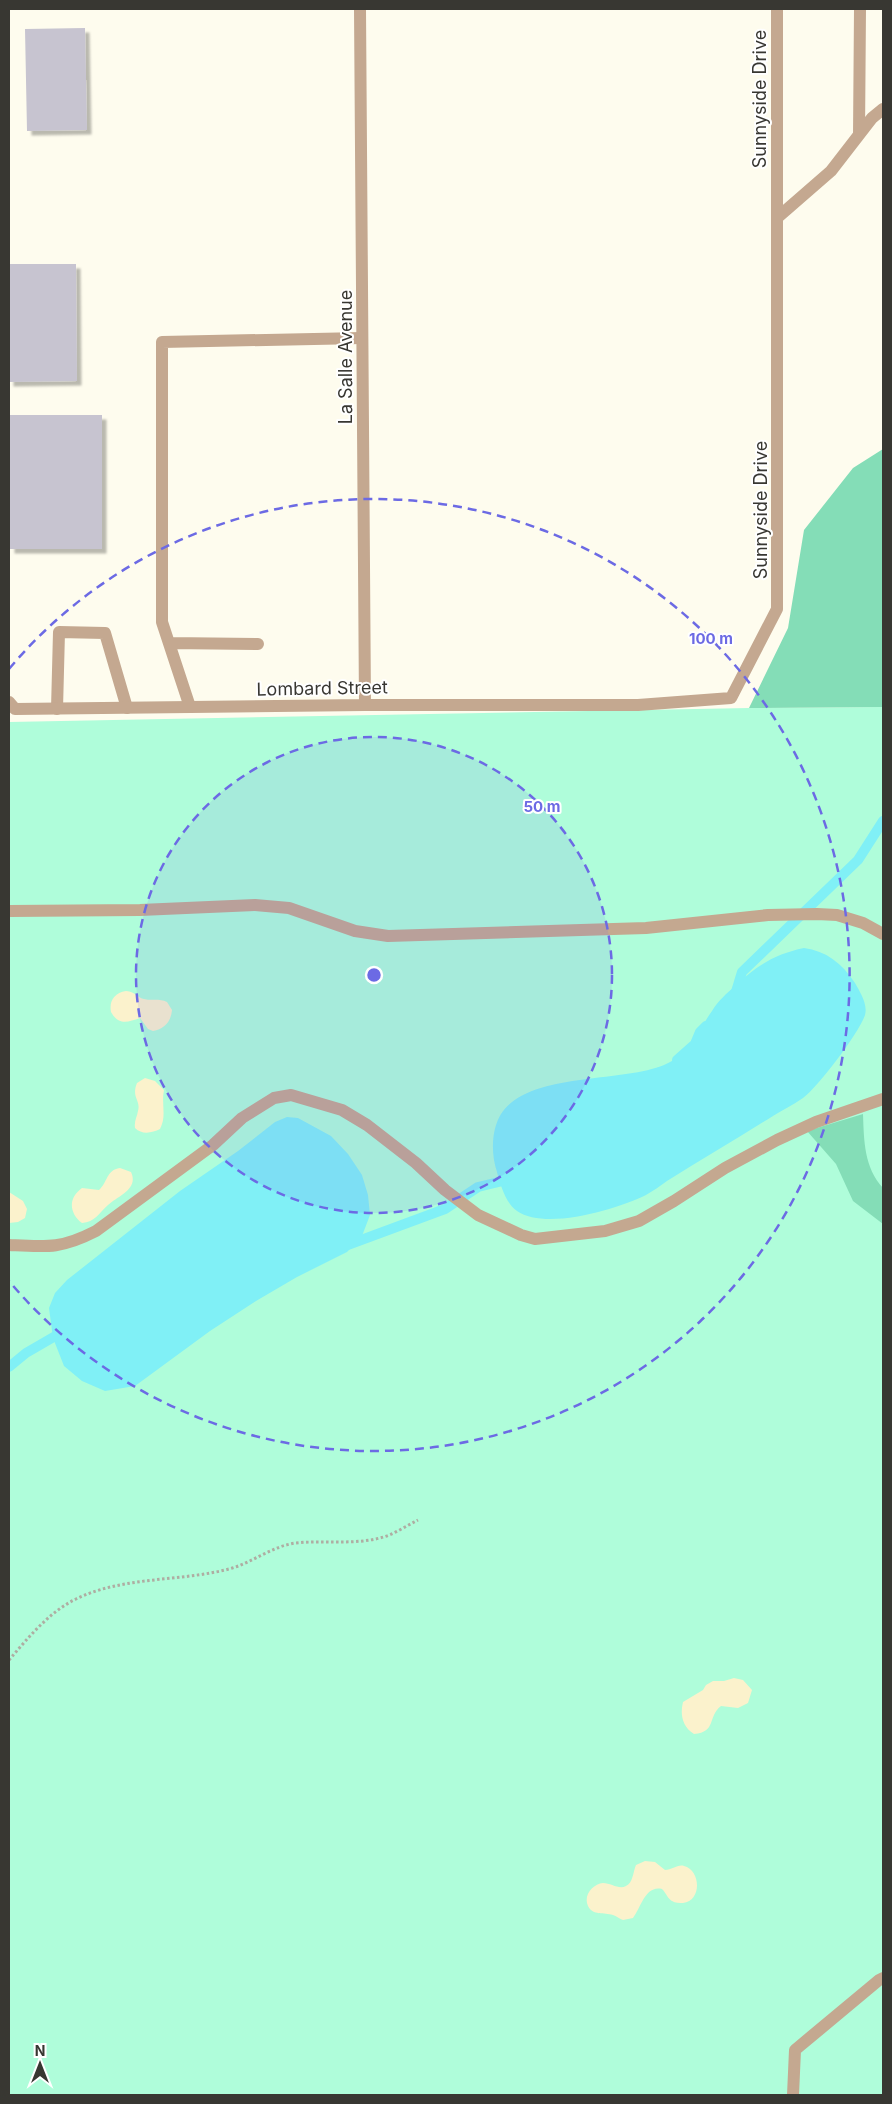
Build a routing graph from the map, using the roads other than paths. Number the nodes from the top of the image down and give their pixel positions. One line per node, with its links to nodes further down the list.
1 (360, 9): 7 (street, La Salle Avenue)
2 (777, 9): 6 (street, Sunnyside Drive)
3 (860, 9): 5 (street)
4 (883, 109): 5 (street)
5 (859, 135): 6 (street)
6 (777, 218): 12 (street, Sunnyside Drive)
7 (362, 338): 8 (street); 11 (street, La Salle Avenue)
8 (169, 643): 9 (street); 13 (street)
9 (258, 644)
10 (9, 702): 15 (street, Lombard Street)
11 (365, 705): 12 (street, Lombard Street); 13 (street, Lombard Street)
12 (638, 705)
13 (190, 707): 14 (street, Lombard Street)
14 (127, 708): 15 (street, Lombard Street); 15 (street)
15 (57, 709)
16 (9, 911): 17 (street)
17 (883, 934)
18 (883, 1099): 19 (street)
19 (9, 1245)
20 (883, 1978): 21 (street)
21 (793, 2095)

